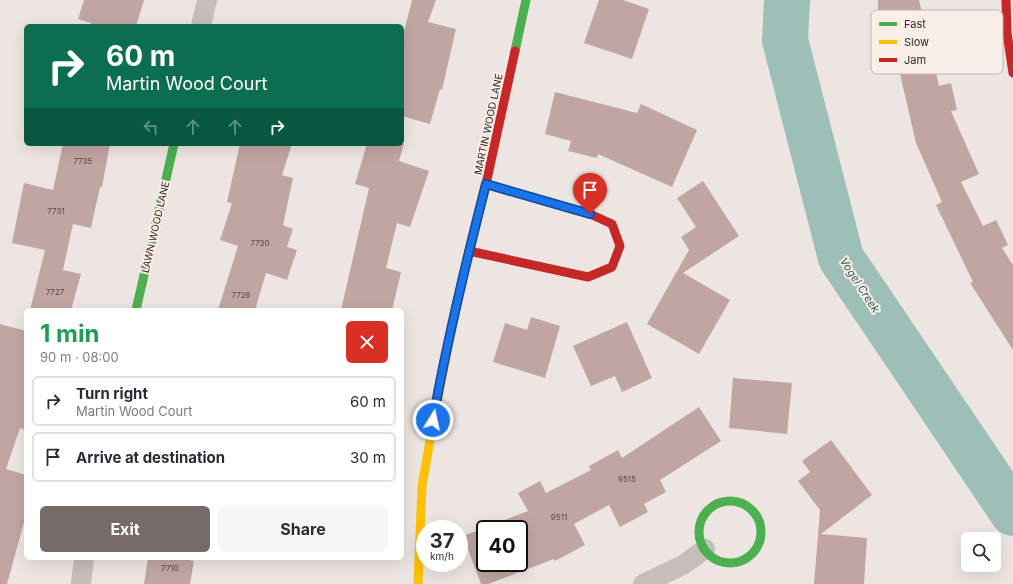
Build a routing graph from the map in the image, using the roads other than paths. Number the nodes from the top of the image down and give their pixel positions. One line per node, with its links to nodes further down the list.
1 (207, 0): 4 (street)
2 (526, 0): 7 (street, MARTIN WOOD LANE)
3 (1006, 0): 5 (street)
4 (201, 24)
5 (1013, 73)
6 (174, 146): 9 (street, LAWN WOOD LANE)
7 (486, 184): 8 (street, MARTIN WOOD LANE); 8 (street)
8 (469, 251): 13 (street, MARTIN WOOD LANE)
9 (136, 308)
10 (705, 549): 10 (street); 14 (street)
11 (84, 560): 12 (street)
12 (81, 584)
13 (418, 584)
14 (643, 584)

